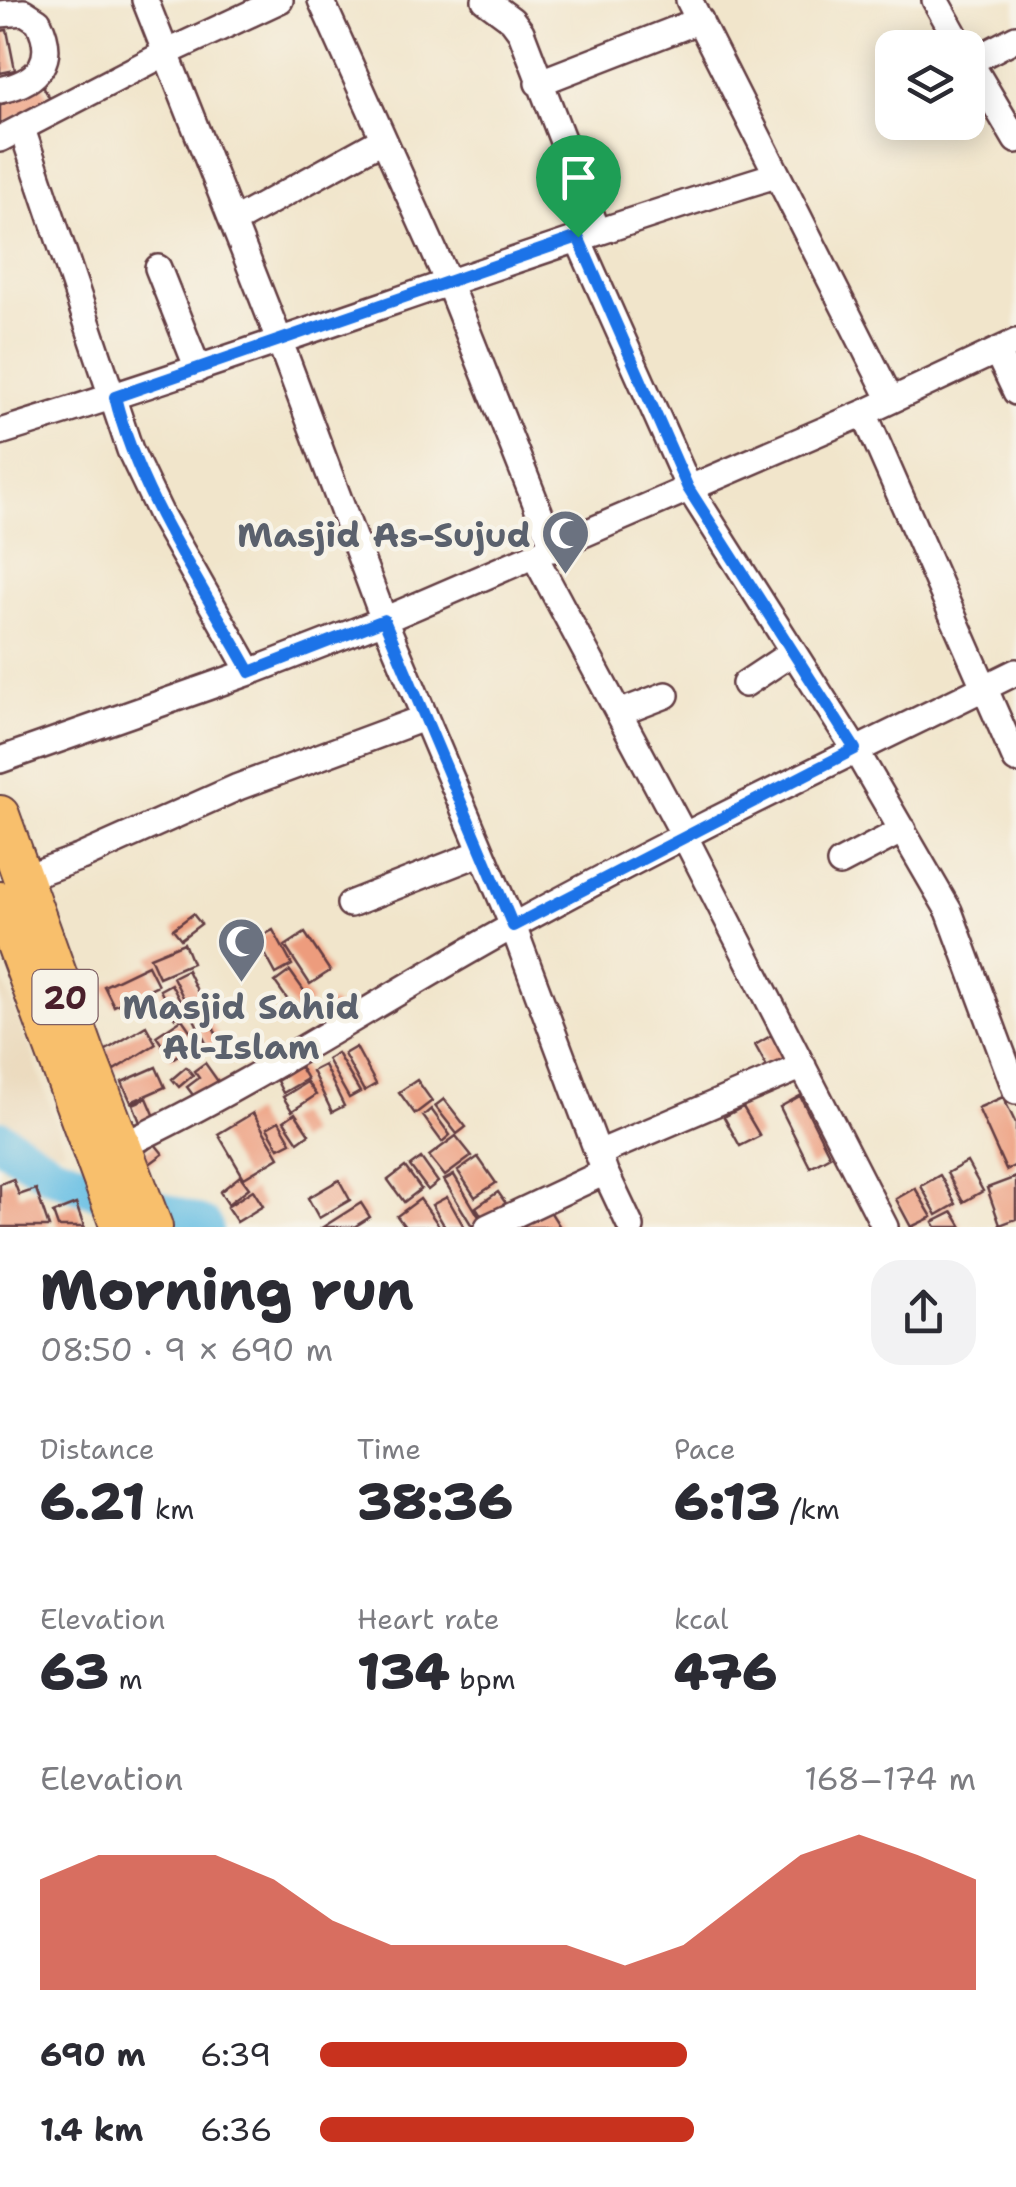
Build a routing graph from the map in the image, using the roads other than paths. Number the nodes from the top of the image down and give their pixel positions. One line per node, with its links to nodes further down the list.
1 (145, 0): 11 (street)
2 (280, 0): 11 (street)
3 (321, 0): 16 (street)
4 (485, 0): 12 (street)
5 (935, 0): 8 (street)
6 (695, 10): 12 (street); 18 (street)
7 (0, 14): 14 (street)
8 (952, 30)
9 (1016, 38): 10 (street)
10 (985, 49)
11 (166, 53): 15 (street); 19 (street)
12 (538, 83): 20 (street)
13 (985, 87): 17 (street)
14 (0, 90)
15 (11, 134): 27 (street)
16 (382, 140): 19 (street); 22 (street)
17 (1016, 140)
18 (776, 174): 20 (street); 28 (street)
19 (233, 222): 23 (street)
20 (587, 234): 22 (street); 31 (street)
21 (158, 268): 25 (street)
22 (448, 282): 23 (street); 32 (street)
23 (280, 342): 25 (street); 33 (street)
24 (1007, 347): 26 (street); 28 (street)
25 (198, 369): 27 (street)
26 (1016, 392)
27 (115, 397): 30 (street); 35 (street)
28 (891, 400): 29 (street)
29 (864, 413): 31 (street); 38 (street)
30 (0, 432)
31 (688, 488): 32 (street); 34 (street)
32 (545, 553): 33 (street); 40 (street)
33 (384, 620): 35 (street); 41 (street)
34 (793, 652): 37 (street); 42 (street)
35 (250, 672): 43 (street)
36 (1016, 672): 38 (street)
37 (745, 684)
38 (983, 689): 42 (street); 44 (street)
39 (666, 695): 40 (street)
40 (619, 713): 47 (street)
41 (424, 718): 48 (street); 50 (street)
42 (855, 749): 46 (street); 47 (street)
43 (0, 760)
44 (1016, 760)
45 (0, 816): 50 (highway, 20)
46 (903, 830): 49 (street); 53 (street)
47 (685, 837): 52 (street); 54 (street)
48 (480, 853): 51 (street); 52 (street)
49 (840, 863)
50 (11, 889): 57 (highway, 20)
51 (350, 904)
52 (513, 926): 56 (street); 57 (street)
53 (1009, 1048): 55 (street)
54 (803, 1066): 56 (street); 60 (street)
55 (1016, 1091)
56 (602, 1162): 58 (street); 59 (street)
57 (126, 1193)
58 (488, 1227)
59 (630, 1227)
60 (885, 1227)

